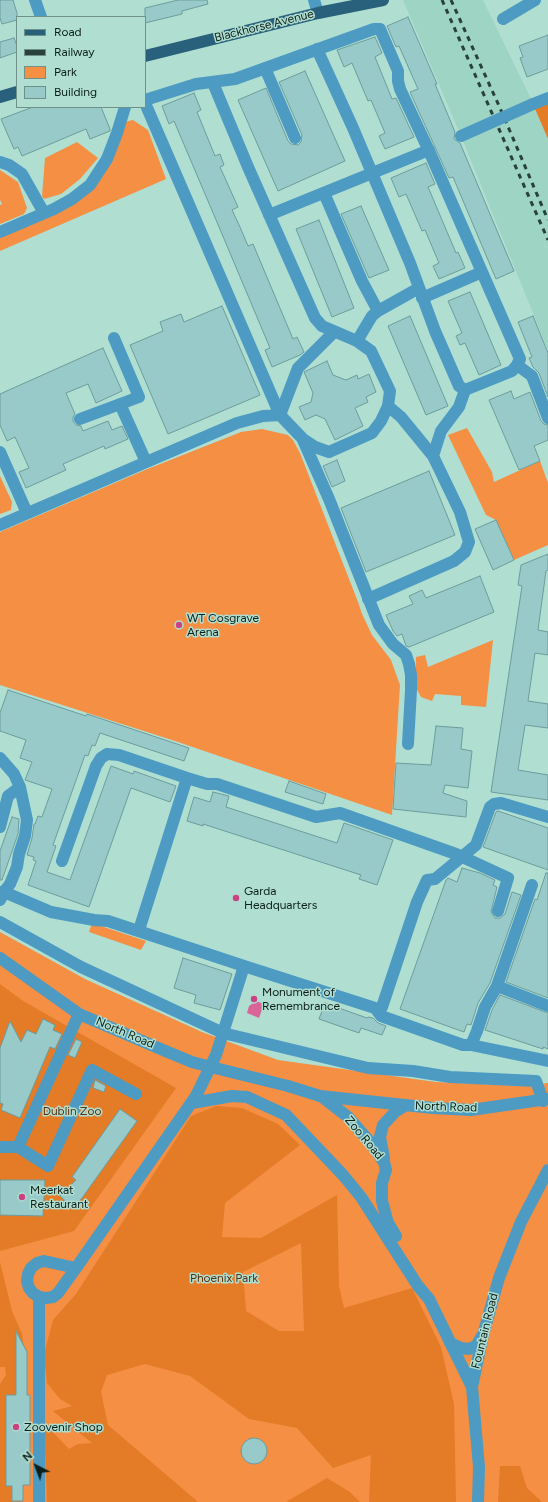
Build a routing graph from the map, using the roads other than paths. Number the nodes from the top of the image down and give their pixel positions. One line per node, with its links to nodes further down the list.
1 (35, 0): 6 (street)
2 (314, 0): 5 (street)
3 (383, 0): 5 (main road, Blackhorse Avenue)
4 (535, 0): 7 (street)
5 (318, 13): 9 (main road, Blackhorse Avenue)
6 (41, 16)
7 (504, 19)
8 (317, 49): 10 (street); 20 (street); 22 (street)
9 (146, 56)
10 (265, 68): 11 (street); 19 (street)
11 (213, 83): 15 (street); 25 (street)
12 (16, 92): 13 (main road)
13 (0, 97)
14 (548, 98): 18 (street, bridge)
15 (146, 101)
16 (146, 103): 37 (street)
17 (125, 108): 24 (street)
18 (461, 136)
19 (295, 138)
20 (429, 150): 22 (street); 27 (street)
21 (0, 162): 24 (street)
22 (372, 173): 23 (street); 28 (street)
23 (324, 193): 25 (street); 29 (street)
24 (44, 213): 26 (street)
25 (269, 216): 30 (street)
26 (0, 232)
27 (482, 272): 28 (street); 33 (street)
28 (421, 293): 29 (street); 34 (street)
29 (378, 311): 32 (street)
30 (334, 332): 32 (street); 37 (street)
31 (114, 338): 35 (street)
32 (357, 341): 36 (street)
33 (517, 365): 34 (street); 38 (street)
34 (465, 390): 42 (street)
35 (120, 404): 39 (street); 43 (street)
36 (388, 406): 40 (street); 42 (street)
37 (280, 415): 40 (street); 43 (street)
38 (548, 418)
39 (80, 419)
40 (303, 438): 46 (street)
41 (0, 452): 44 (street)
42 (433, 456): 46 (street)
43 (146, 462): 44 (street)
44 (27, 513): 45 (street)
45 (0, 525)
46 (368, 599): 47 (street)
47 (408, 744)
48 (0, 758): 50 (street)
49 (187, 778): 53 (street); 54 (street); 59 (street)
50 (20, 787): 52 (street); 56 (street)
51 (548, 817): 53 (street)
52 (0, 827)
53 (462, 857): 57 (street); 64 (street)
54 (62, 861)
55 (532, 885): 62 (street)
56 (1, 895): 59 (street)
57 (498, 910)
58 (0, 922): 66 (street)
59 (138, 930): 61 (street)
60 (0, 958): 65 (street, North Road)
61 (244, 966): 64 (street); 66 (street)
62 (497, 986): 63 (street); 67 (street)
63 (548, 1006)
64 (378, 1012): 67 (street)
65 (79, 1014): 69 (street, North Road); 76 (street)
66 (223, 1033): 69 (street); 72 (street)
67 (471, 1045): 68 (street)
68 (548, 1061)
69 (211, 1067): 71 (street, North Road); 73 (street)
70 (136, 1094): 76 (street)
71 (320, 1096): 74 (street, North Road); 77 (street, Zoo Road)
72 (546, 1101): 74 (street, North Road)
73 (192, 1103): 79 (street); 81 (street)
74 (406, 1105): 77 (street)
75 (0, 1146): 76 (street)
76 (18, 1147)
77 (384, 1162): 81 (street, Zoo Road)
78 (548, 1170): 82 (street, Fountain Road)
79 (76, 1268): 80 (street); 80 (street)
80 (39, 1297): 85 (street)
81 (429, 1299): 83 (street)
82 (483, 1335): 83 (street); 84 (street, Fountain Road)
83 (450, 1343): 84 (street)
84 (472, 1386): 86 (street, Fountain Road)
85 (39, 1502)
86 (478, 1502)

